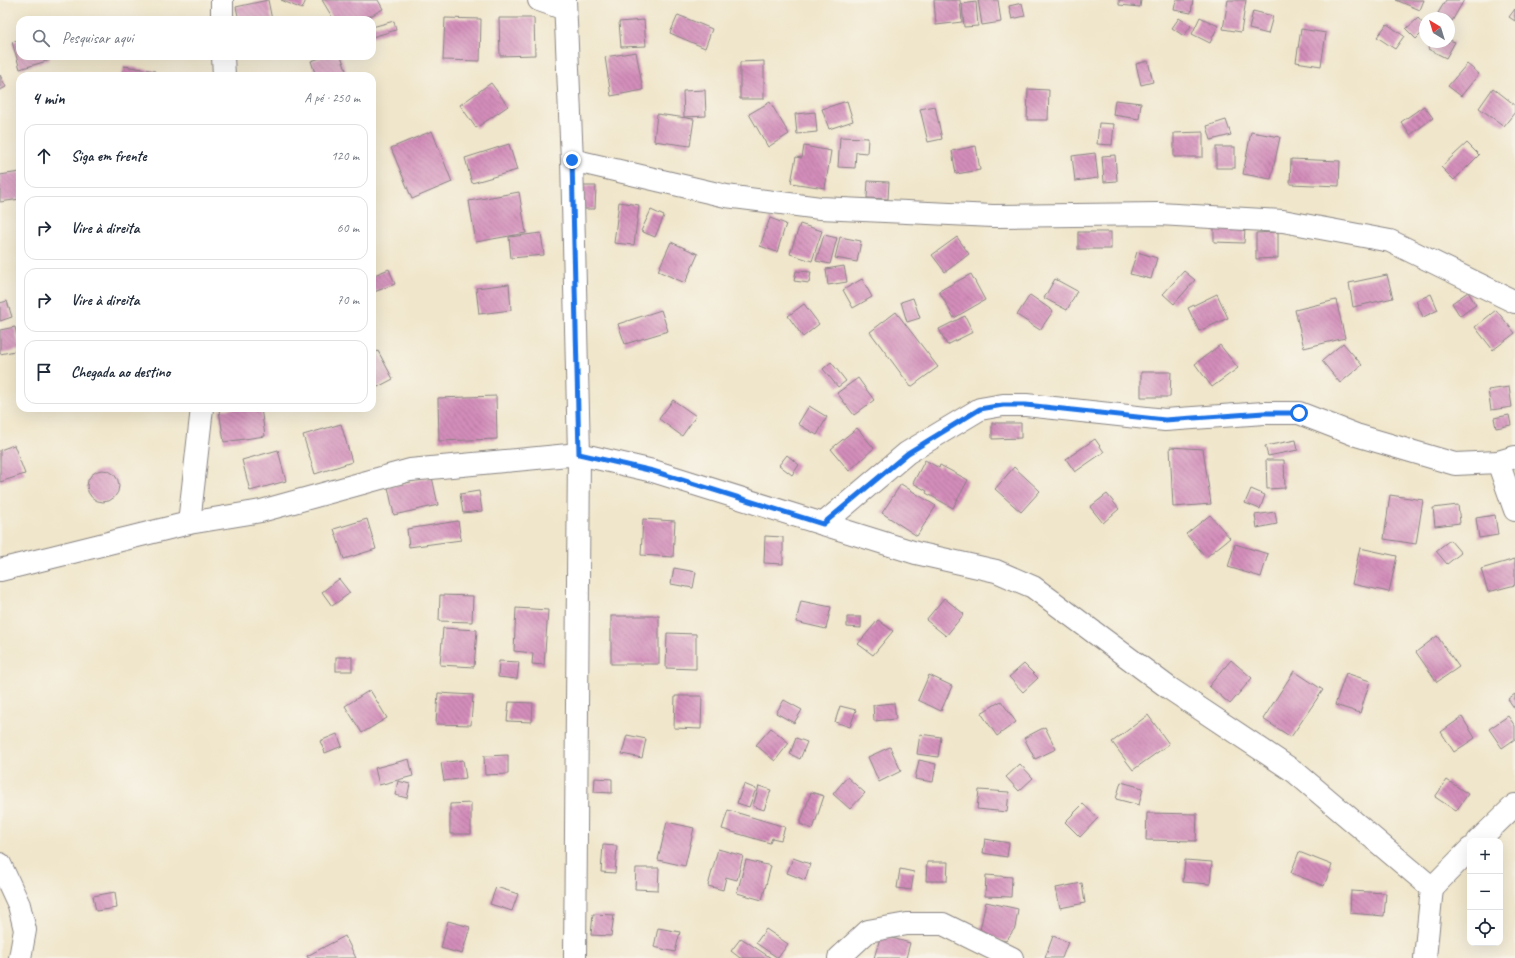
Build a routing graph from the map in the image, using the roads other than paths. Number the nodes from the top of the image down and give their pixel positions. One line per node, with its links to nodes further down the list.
1 (222, 0): 4 (street)
2 (539, 0): 3 (street)
3 (565, 5): 7 (street)
4 (222, 16)
5 (223, 60): 6 (street)
6 (224, 72)
7 (572, 160): 8 (street); 10 (street)
8 (1515, 302)
9 (202, 412): 13 (street)
10 (579, 454): 13 (street); 14 (street); 22 (street)
11 (1507, 460): 12 (street); 14 (street)
12 (1515, 510)
13 (189, 523): 15 (street)
14 (823, 524): 20 (street)
15 (0, 570)
16 (1515, 805): 17 (street)
17 (1481, 838)
18 (1467, 852): 20 (street)
19 (0, 864): 21 (street)
20 (1432, 888): 25 (street)
21 (20, 958)
22 (575, 958)
23 (839, 958): 24 (street)
24 (1012, 958)
25 (1425, 958)

